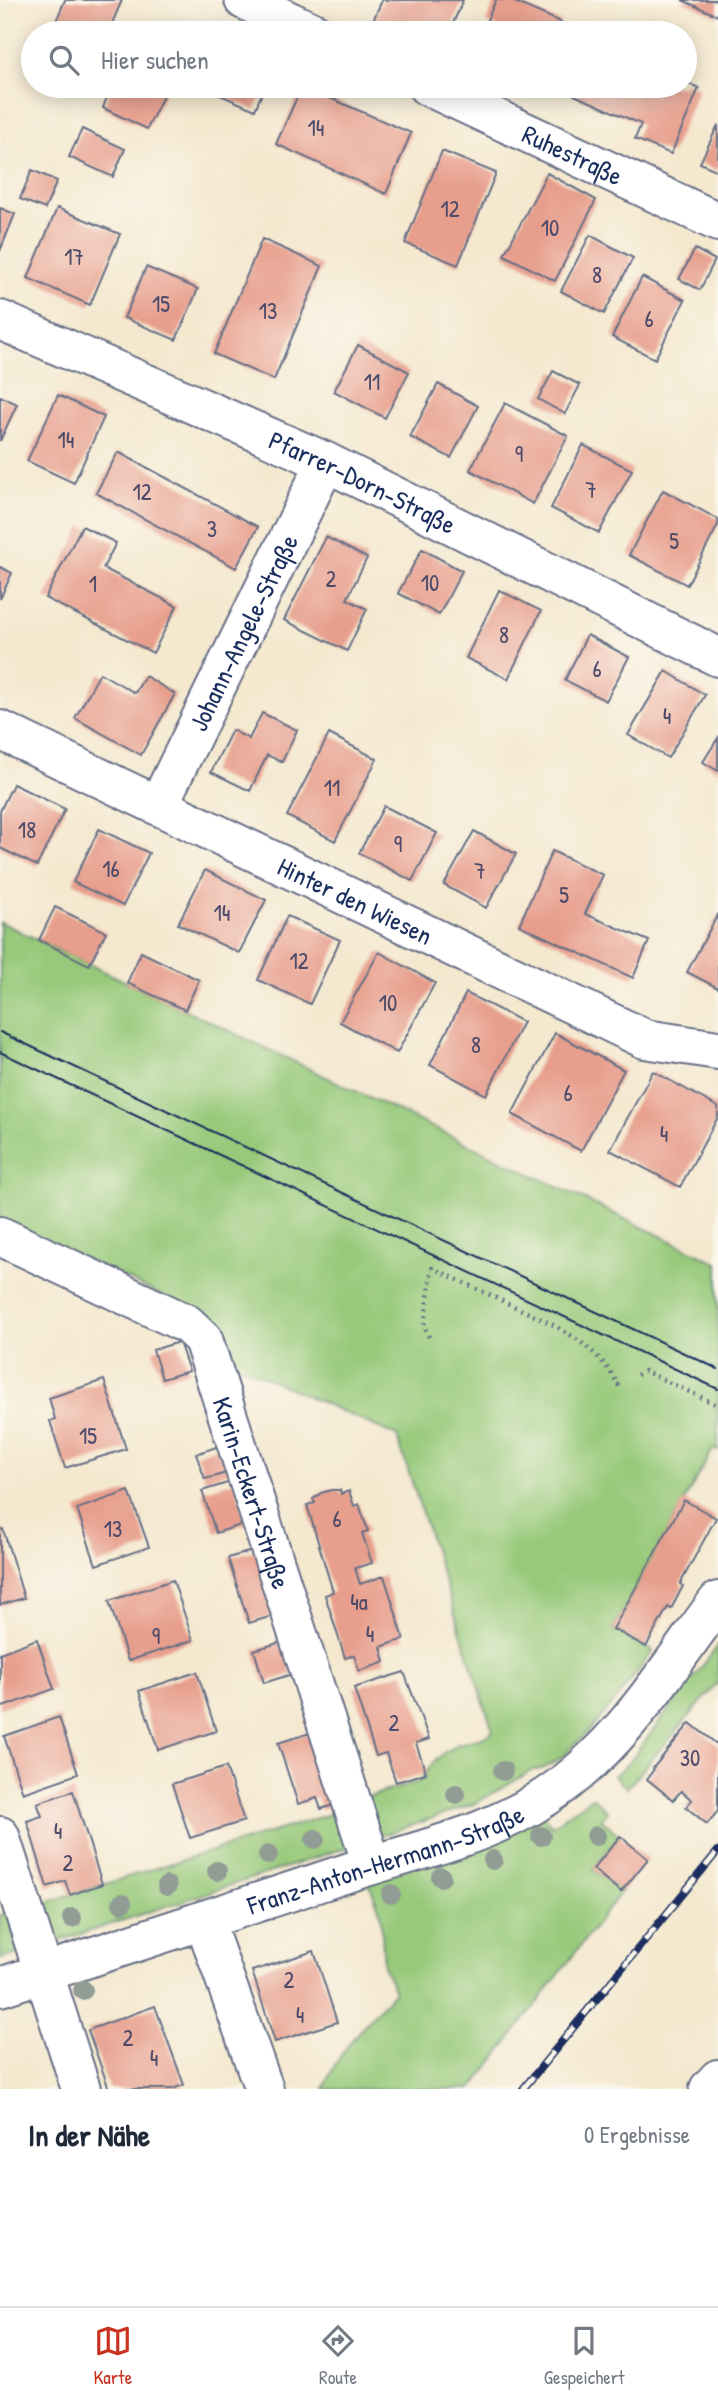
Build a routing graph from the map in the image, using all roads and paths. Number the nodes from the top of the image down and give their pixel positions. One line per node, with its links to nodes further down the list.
1 (244, 0): 2 (street)
2 (289, 21)
3 (453, 98): 4 (street, Ruhestraße)
4 (718, 222)
5 (0, 320): 6 (street, Pfarrer-Dorn-Straße)
6 (326, 462): 7 (street, Pfarrer-Dorn-Straße); 9 (street, Johann-Angele-Straße)
7 (718, 657)
8 (0, 730): 9 (street, Hinter den Wiesen)
9 (159, 804): 10 (street, Hinter den Wiesen)
10 (718, 1050)
11 (0, 1236): 18 (street, Karin-Eckert-Straße)
12 (429, 1337): 14 (path)
13 (637, 1375): 15 (path)
14 (620, 1383)
15 (718, 1405)
16 (718, 1601): 18 (street, Franz-Anton-Hermann-Straße)
17 (0, 1836): 20 (street)
18 (372, 1865): 19 (street, Franz-Anton-Hermann-Straße)
19 (204, 1920): 20 (street, Franz-Anton-Hermann-Straße); 24 (street)
20 (44, 1972): 21 (street, Franz-Anton-Hermann-Straße); 23 (street)
21 (0, 1987)
22 (718, 2079): 25 (street)
23 (81, 2089)
24 (264, 2089)
25 (709, 2089)

